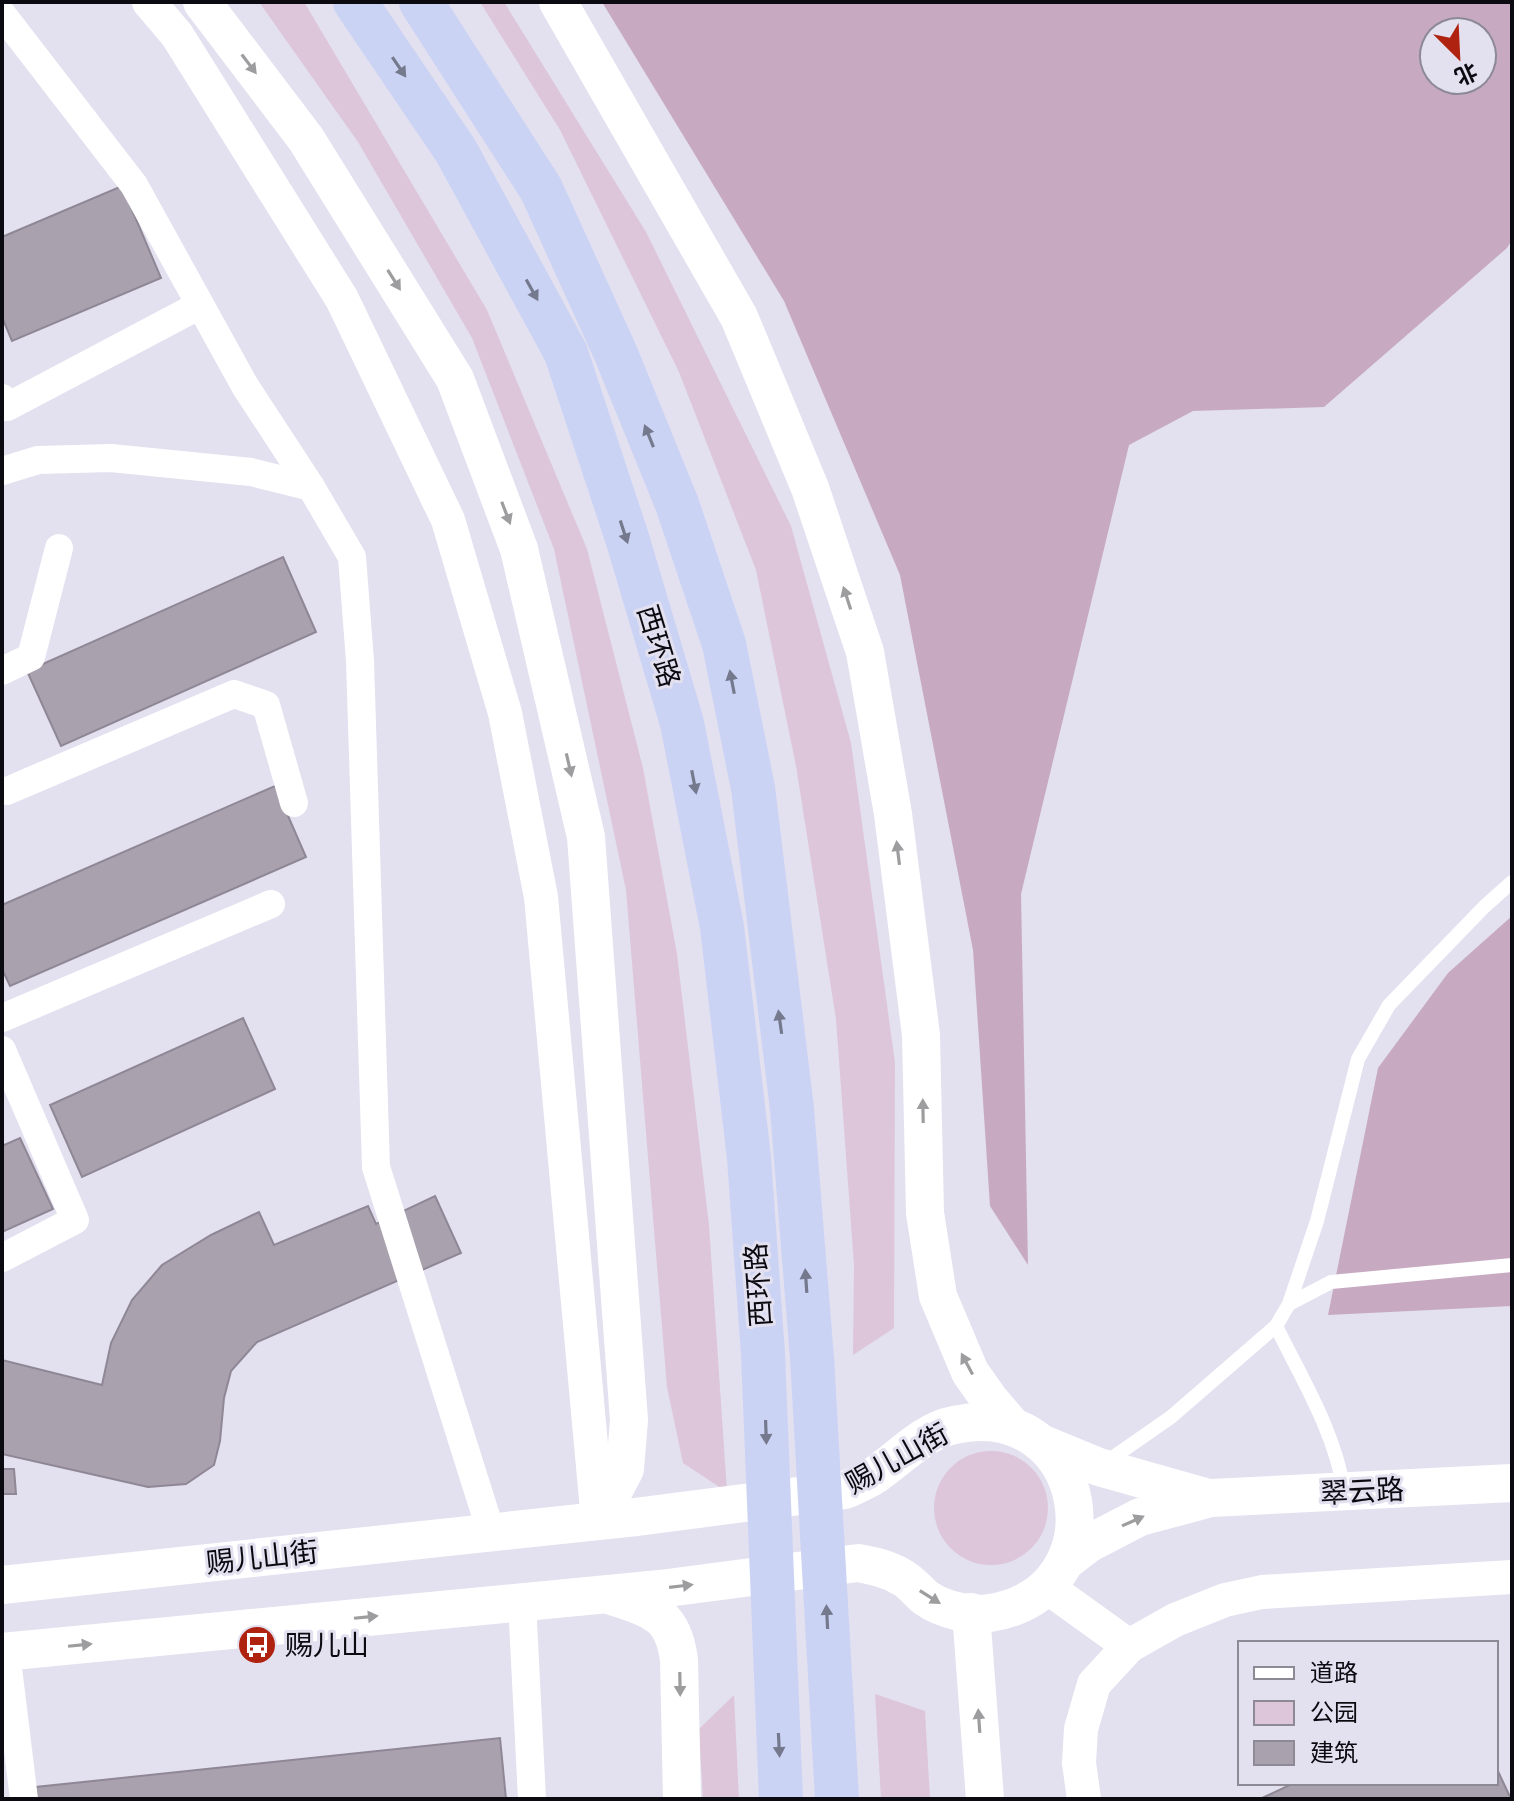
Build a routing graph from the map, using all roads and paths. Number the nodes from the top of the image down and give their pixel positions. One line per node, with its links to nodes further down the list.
1 (149, 2): 28 (street)
2 (202, 2): 28 (main road, one-way to 28)
3 (355, 2): 41 (highway, 西环路, one-way to 41)
4 (421, 2): 42 (highway, 西环路, one-way to 4)
5 (558, 2): 23 (main road, one-way to 5)
6 (2, 14): 7 (street)
7 (200, 305): 8 (street); 10 (street)
8 (4, 405)
9 (2, 471): 10 (street)
10 (311, 487): 29 (street)
11 (59, 548): 12 (street)
12 (2, 671)
13 (4, 792): 14 (street)
14 (294, 803)
15 (1512, 882): 21 (lane)
16 (271, 904): 17 (street)
17 (2, 1018)
18 (3, 1056): 19 (street)
19 (2, 1258)
20 (1512, 1265): 21 (lane)
21 (1289, 1304): 22 (lane)
22 (1276, 1326): 24 (lane); 26 (lane)
23 (1027, 1435): 24 (main road); 28 (main road, 赐儿山街); 30 (main road)
24 (1099, 1467): 27 (main road)
25 (1512, 1483): 26 (main road, 翠云路)
26 (1344, 1491): 27 (main road, 翠云路)
27 (1211, 1498): 30 (main road, one-way to 27)
28 (598, 1521): 29 (main road, 赐儿山街)
29 (491, 1532): 32 (main road, 赐儿山街)
30 (1056, 1574): 35 (main road); 37 (street)
31 (1512, 1577): 37 (street)
32 (2, 1585)
33 (605, 1594): 34 (main road); 35 (main road, one-way to 35); 40 (main road, one-way to 40)
34 (522, 1602): 36 (main road, one-way to 34); 39 (street)
35 (971, 1612): 43 (main road, one-way to 35)
36 (3, 1642): 38 (street)
37 (1129, 1646): 44 (street)
38 (24, 1799)
39 (532, 1799)
40 (682, 1799)
41 (781, 1799)
42 (837, 1799)
43 (985, 1799)
44 (1084, 1799)

